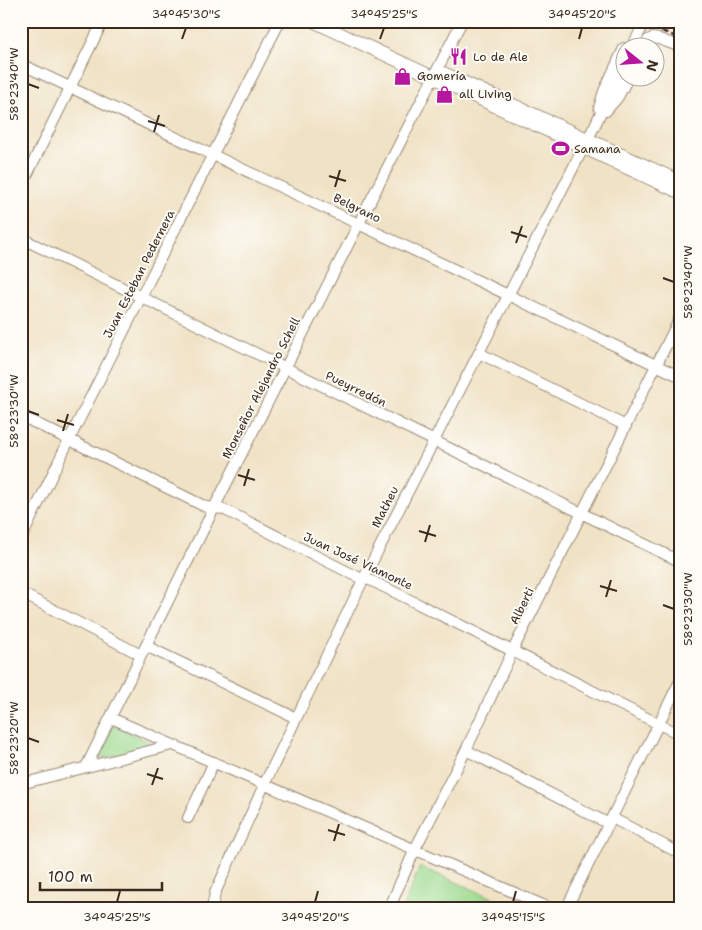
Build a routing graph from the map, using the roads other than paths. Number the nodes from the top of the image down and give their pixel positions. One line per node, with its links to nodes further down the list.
1 (103, 21): 14 (street)
2 (280, 21): 20 (street, Juan Esteban Pedernera)
3 (313, 21): 12 (main road)
4 (333, 21): 12 (main road)
5 (462, 21): 12 (street, Monseñor Alejandro Schell)
6 (631, 38): 7 (street, Matheu)
7 (635, 38)
8 (664, 41): 9 (street)
9 (681, 47)
10 (21, 64): 14 (street, Belgrano)
11 (614, 70): 16 (street, Matheu)
12 (436, 74): 17 (main road); 18 (main road); 24 (street, Monseñor Alejandro Schell)
13 (614, 84): 16 (street, Matheu)
14 (70, 87): 20 (street, Belgrano); 22 (street)
15 (623, 88): 16 (street, Matheu)
16 (596, 123): 17 (street, Matheu); 18 (street, Matheu); 19 (street)
17 (574, 132): 18 (main road)
18 (586, 143): 19 (main road); 23 (main road); 27 (street, Matheu)
19 (605, 147): 21 (main road)
20 (213, 154): 24 (street, Belgrano); 26 (street, Juan Esteban Pedernera)
21 (681, 182)
22 (21, 186)
23 (681, 193)
24 (359, 223): 27 (street, Belgrano); 31 (street, Monseñor Alejandro Schell)
25 (21, 238): 26 (street, Pueyrredón)
26 (142, 296): 31 (street, Pueyrredón); 35 (street, Juan Esteban Pedernera)
27 (508, 296): 29 (street, Matheu); 30 (street, Belgrano)
28 (681, 316): 30 (street, Alberti)
29 (478, 353): 34 (street); 36 (street, Matheu)
30 (656, 365): 32 (street, Belgrano); 34 (street, Alberti)
31 (285, 368): 36 (street, Pueyrredón); 37 (street, Monseñor Alejandro Schell)
32 (681, 377)
33 (21, 416): 35 (street, Juan José Viamonte)
34 (626, 426): 38 (street, Alberti)
35 (69, 440): 37 (street, Juan José Viamonte); 39 (street, Juan Esteban Pedernera)
36 (433, 440): 38 (street, Pueyrredón); 41 (street, Matheu)
37 (214, 508): 41 (street, Juan José Viamonte); 43 (street, Monseñor Alejandro Schell)
38 (582, 513): 40 (street, Pueyrredón); 44 (street, Alberti)
39 (21, 539)
40 (681, 562)
41 (364, 578): 44 (street, Juan José Viamonte); 47 (street, Matheu)
42 (21, 593): 43 (street)
43 (143, 650): 46 (street, Monseñor Alejandro Schell); 47 (street)
44 (514, 650): 48 (street, Juan José Viamonte); 51 (street, Alberti)
45 (681, 679): 48 (street)
46 (111, 718): 50 (street); 53 (street, Monseñor Alejandro Schell)
47 (296, 718): 54 (street, Matheu)
48 (659, 724): 49 (street, Juan José Viamonte); 57 (street)
49 (681, 735)
50 (172, 745): 52 (street); 53 (street)
51 (466, 750): 57 (street); 58 (street, Alberti)
52 (214, 762): 54 (street); 56 (street)
53 (86, 767): 55 (street)
54 (265, 783): 58 (street); 60 (street, Matheu)
55 (21, 784)
56 (188, 818)
57 (610, 821): 59 (street); 63 (street)
58 (415, 849): 61 (street, Alberti); 62 (street)
59 (681, 854)
60 (212, 909)
61 (389, 909)
62 (552, 909)
63 (566, 909)

